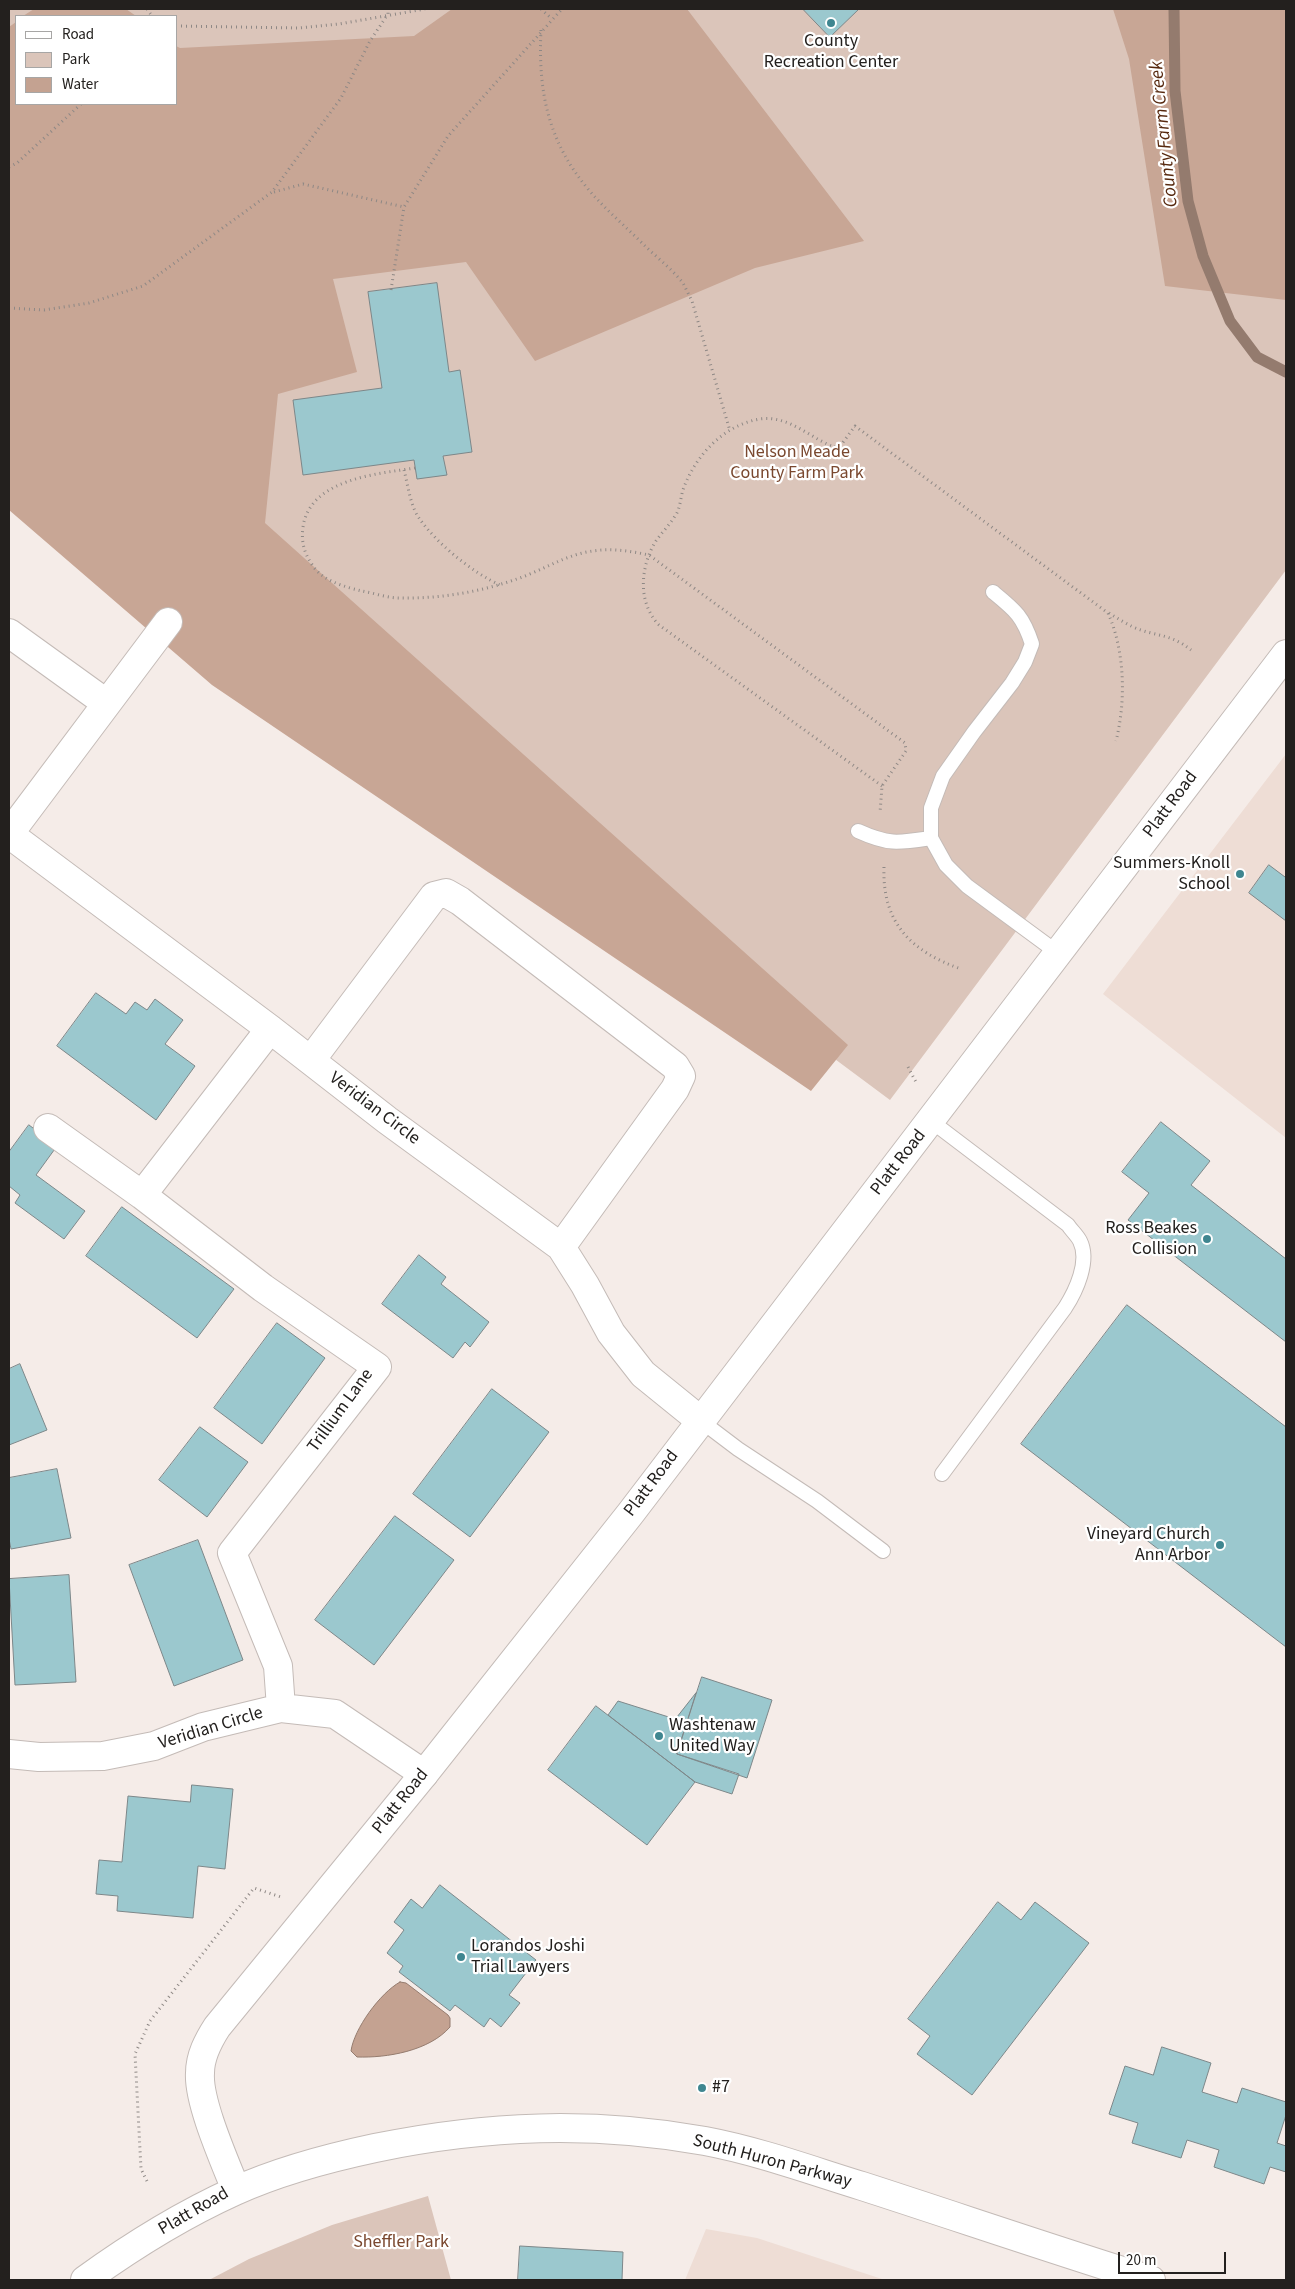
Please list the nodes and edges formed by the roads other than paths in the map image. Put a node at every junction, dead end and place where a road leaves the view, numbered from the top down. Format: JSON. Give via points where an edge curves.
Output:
{"nodes":[{"id":1,"x":993,"y":592,"type":"dead end"},
{"id":2,"x":168,"y":622,"type":"dead end"},
{"id":3,"x":9,"y":633,"type":"edge"},
{"id":4,"x":1286,"y":654,"type":"edge"},
{"id":5,"x":106,"y":703,"type":"junction"},
{"id":6,"x":858,"y":831,"type":"dead end"},
{"id":7,"x":9,"y":834,"type":"edge"},
{"id":8,"x":931,"y":838,"type":"junction"},
{"id":9,"x":1058,"y":953,"type":"junction"},
{"id":10,"x":270,"y":1029,"type":"junction"},
{"id":11,"x":311,"y":1060,"type":"junction"},
{"id":12,"x":931,"y":1121,"type":"junction"},
{"id":13,"x":48,"y":1128,"type":"dead end"},
{"id":14,"x":142,"y":1196,"type":"junction"},
{"id":15,"x":561,"y":1247,"type":"junction"},
{"id":16,"x":701,"y":1421,"type":"junction"},
{"id":17,"x":942,"y":1474,"type":"dead end"},
{"id":18,"x":883,"y":1551,"type":"dead end"},
{"id":19,"x":281,"y":1708,"type":"junction"},
{"id":20,"x":9,"y":1754,"type":"edge"},
{"id":21,"x":424,"y":1774,"type":"junction"},
{"id":22,"x":236,"y":2190,"type":"junction"},
{"id":23,"x":85,"y":2280,"type":"edge"},
{"id":24,"x":1151,"y":2280,"type":"edge"}],
"edges":[{"from":1,"to":8,"type":"lane","via":[[1014,608],[1026,624],[1032,644],[1012,683],[943,776],[931,808]]},
{"from":2,"to":5,"type":"street"},
{"from":3,"to":5,"type":"street"},
{"from":4,"to":9,"type":"street","name":"Platt Road"},
{"from":5,"to":7,"type":"street"},
{"from":6,"to":8,"type":"lane","via":[[882,842]]},
{"from":7,"to":10,"type":"street","name":"Veridian Circle"},
{"from":8,"to":9,"type":"lane","via":[[946,865],[968,886]]},
{"from":9,"to":12,"type":"street","name":"Platt Road"},
{"from":10,"to":11,"type":"street","name":"Veridian Circle"},
{"from":10,"to":14,"type":"street"},
{"from":11,"to":15,"type":"street","name":"Veridian Circle","via":[[387,1120]]},
{"from":11,"to":15,"type":"street","via":[[434,896],[446,893],[460,901],[675,1066],[680,1076],[675,1089]]},
{"from":12,"to":16,"type":"street","name":"Platt Road"},
{"from":12,"to":17,"type":"lane","via":[[1068,1225],[1080,1242],[1083,1264],[1076,1290],[1065,1308]]},
{"from":13,"to":14,"type":"street","name":"Trillium Lane"},
{"from":14,"to":19,"type":"street","name":"Trillium Lane","via":[[263,1288],[377,1368],[232,1554],[278,1666]]},
{"from":15,"to":16,"type":"street","name":"Veridian Circle","via":[[612,1333],[643,1374]]},
{"from":16,"to":18,"type":"lane"},
{"from":16,"to":21,"type":"street","name":"Platt Road"},
{"from":19,"to":20,"type":"street","name":"Veridian Circle","via":[[202,1727],[154,1746],[103,1756]]},
{"from":19,"to":21,"type":"street","name":"Veridian Circle","via":[[335,1714]]},
{"from":21,"to":22,"type":"street","name":"Platt Road","via":[[227,2013],[204,2050],[199,2074],[201,2088]]},
{"from":22,"to":23,"type":"street","name":"Platt Road","via":[[171,2224]]},
{"from":22,"to":24,"type":"street","name":"South Huron Parkway","via":[[347,2154],[426,2138],[502,2129],[609,2129],[706,2142],[776,2160]]}]}
